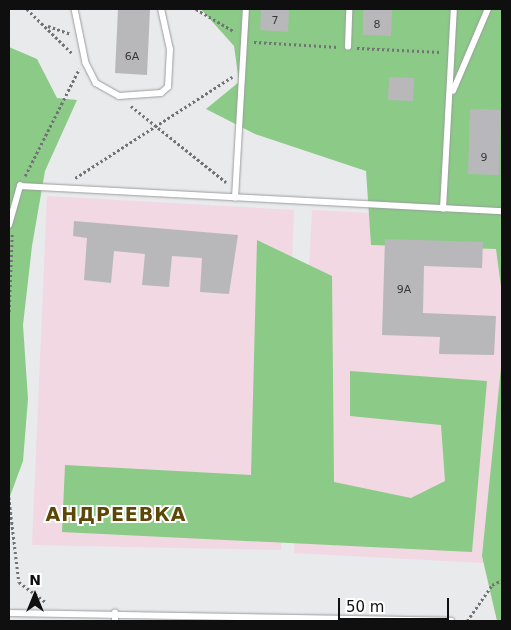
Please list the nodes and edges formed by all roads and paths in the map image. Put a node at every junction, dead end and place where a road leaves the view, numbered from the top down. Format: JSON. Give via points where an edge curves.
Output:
{"nodes":[{"id":1,"x":27,"y":9,"type":"edge"},
{"id":2,"x":75,"y":9,"type":"edge"},
{"id":3,"x":161,"y":9,"type":"edge"},
{"id":4,"x":196,"y":9,"type":"edge"},
{"id":5,"x":246,"y":9,"type":"edge"},
{"id":6,"x":349,"y":9,"type":"edge"},
{"id":7,"x":454,"y":9,"type":"edge"},
{"id":8,"x":488,"y":9,"type":"edge"},
{"id":9,"x":47,"y":26,"type":"junction"},
{"id":10,"x":80,"y":35,"type":"junction"},
{"id":11,"x":244,"y":42,"type":"junction"},
{"id":12,"x":348,"y":47,"type":"junction"},
{"id":13,"x":453,"y":53,"type":"junction"},
{"id":14,"x":84,"y":63,"type":"junction"},
{"id":15,"x":243,"y":70,"type":"junction"},
{"id":16,"x":119,"y":96,"type":"junction"},
{"id":17,"x":450,"y":97,"type":"junction"},
{"id":18,"x":156,"y":126,"type":"junction"},
{"id":19,"x":20,"y":186,"type":"junction"},
{"id":20,"x":61,"y":187,"type":"junction"},
{"id":21,"x":235,"y":190,"type":"junction"},
{"id":22,"x":235,"y":198,"type":"junction"},
{"id":23,"x":443,"y":209,"type":"junction"},
{"id":24,"x":502,"y":211,"type":"edge"},
{"id":25,"x":10,"y":225,"type":"edge"},
{"id":26,"x":9,"y":312,"type":"edge"},
{"id":27,"x":9,"y":497,"type":"edge"},
{"id":28,"x":502,"y":580,"type":"edge"},
{"id":29,"x":9,"y":613,"type":"edge"},
{"id":30,"x":61,"y":613,"type":"junction"},
{"id":31,"x":115,"y":613,"type":"junction"},
{"id":32,"x":115,"y":621,"type":"edge"},
{"id":33,"x":451,"y":621,"type":"edge"},
{"id":34,"x":467,"y":621,"type":"edge"}],
"edges":[{"from":1,"to":9,"type":"path"},
{"from":2,"to":10,"type":"lane"},
{"from":3,"to":16,"type":"lane","via":[[170,50],[168,87],[161,93]]},
{"from":4,"to":11,"type":"path"},
{"from":5,"to":11,"type":"lane"},
{"from":6,"to":12,"type":"lane"},
{"from":7,"to":13,"type":"lane"},
{"from":8,"to":17,"type":"lane"},
{"from":9,"to":10,"type":"path"},
{"from":9,"to":14,"type":"path"},
{"from":10,"to":14,"type":"lane"},
{"from":11,"to":12,"type":"path"},
{"from":11,"to":15,"type":"lane"},
{"from":12,"to":13,"type":"path"},
{"from":13,"to":17,"type":"lane"},
{"from":14,"to":16,"type":"lane","via":[[96,83]]},
{"from":14,"to":19,"type":"path"},
{"from":15,"to":18,"type":"path"},
{"from":15,"to":21,"type":"lane"},
{"from":16,"to":18,"type":"path"},
{"from":17,"to":23,"type":"lane"},
{"from":18,"to":20,"type":"path"},
{"from":18,"to":21,"type":"path"},
{"from":19,"to":20,"type":"lane"},
{"from":19,"to":25,"type":"lane"},
{"from":20,"to":22,"type":"lane"},
{"from":21,"to":22,"type":"lane"},
{"from":22,"to":23,"type":"lane"},
{"from":23,"to":24,"type":"lane"},
{"from":25,"to":26,"type":"path"},
{"from":27,"to":30,"type":"path","via":[[19,582]]},
{"from":28,"to":34,"type":"path","via":[[492,585]]},
{"from":29,"to":30,"type":"lane"},
{"from":30,"to":31,"type":"lane"},
{"from":31,"to":32,"type":"lane"},
{"from":31,"to":33,"type":"lane"}]}
